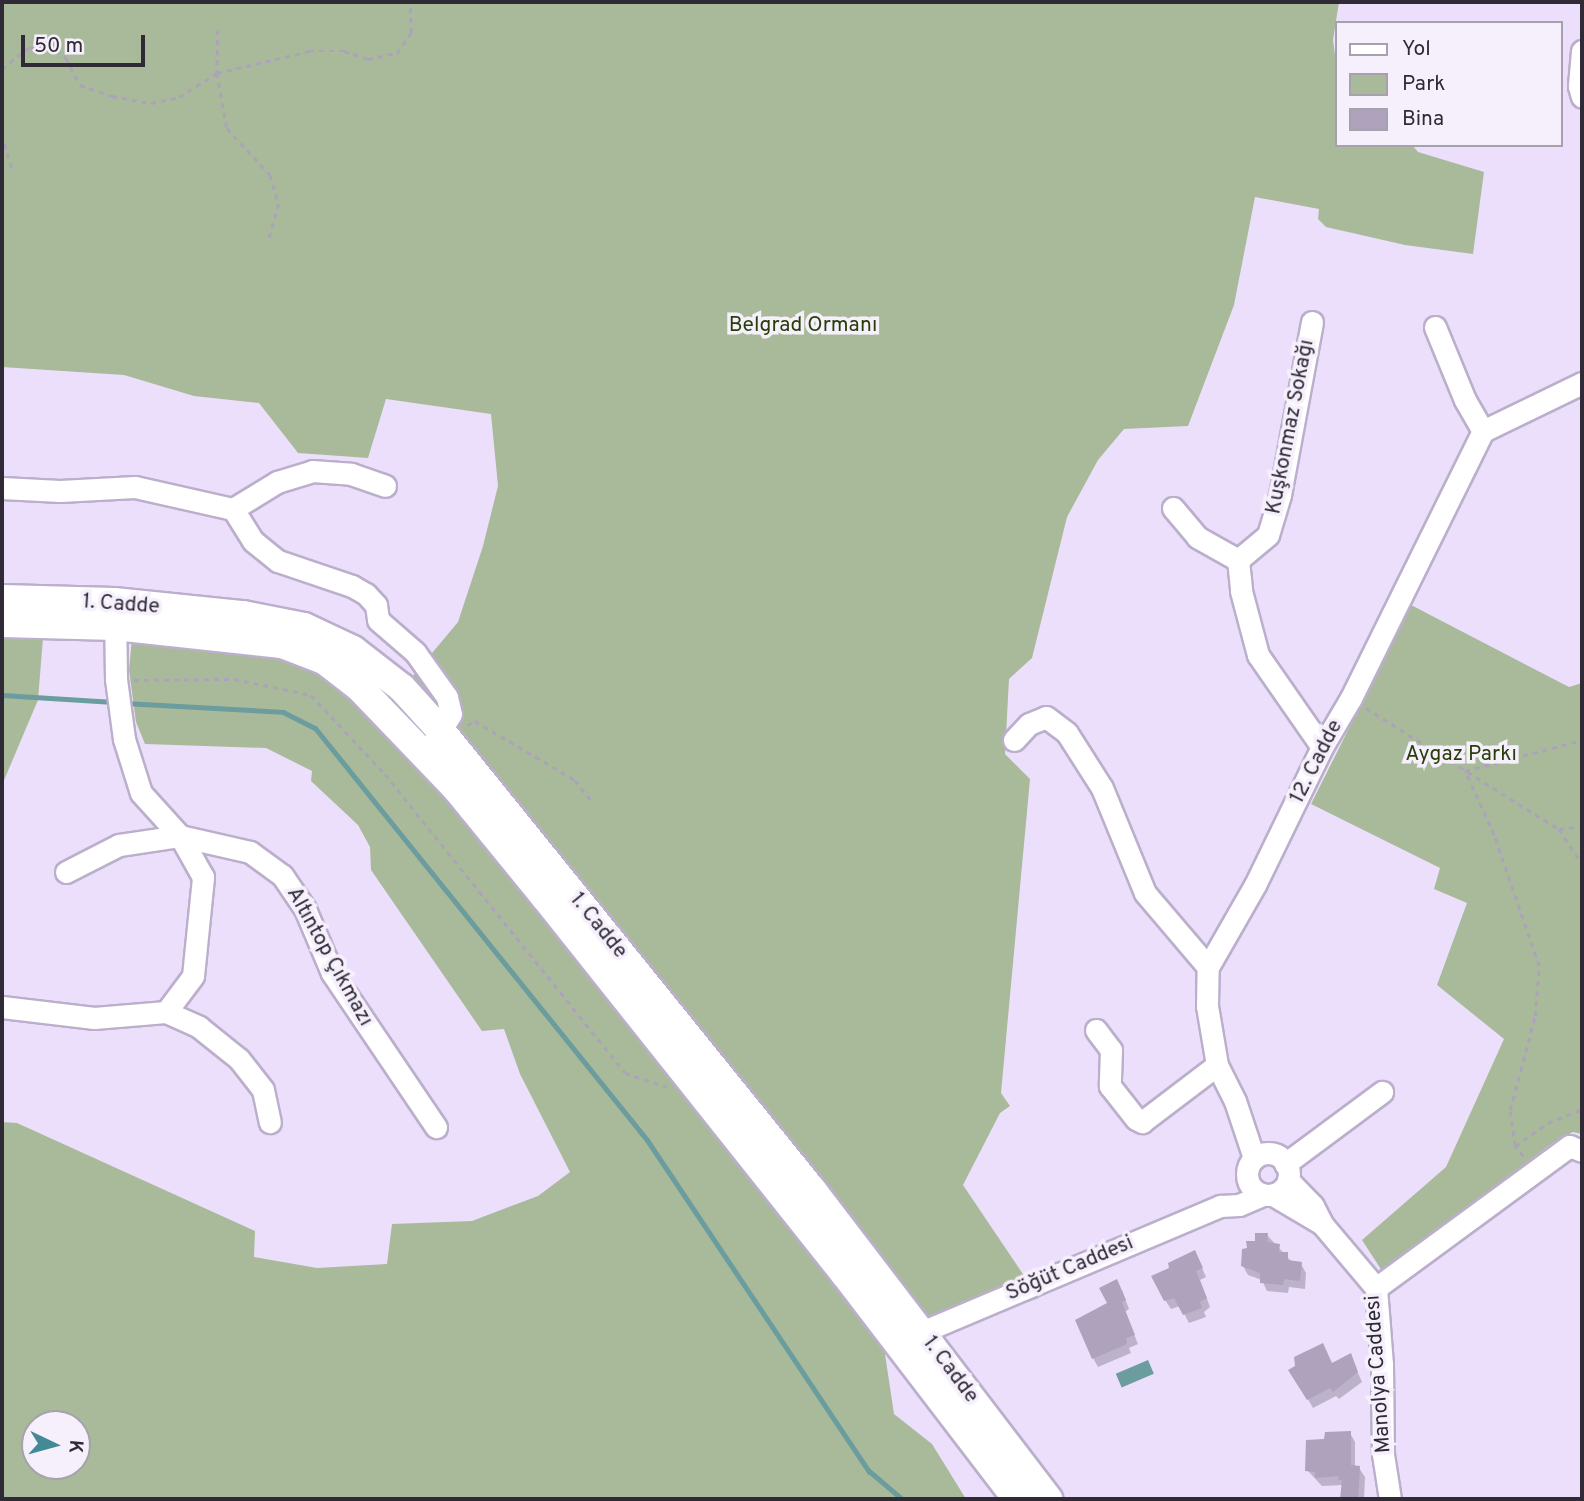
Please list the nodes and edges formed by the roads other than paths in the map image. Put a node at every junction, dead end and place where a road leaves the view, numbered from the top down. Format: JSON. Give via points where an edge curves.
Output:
{"nodes":[{"id":1,"x":1582,"y":51,"type":"edge"},
{"id":2,"x":1574,"y":88,"type":"edge"},
{"id":3,"x":1312,"y":322,"type":"dead end"},
{"id":4,"x":1435,"y":327,"type":"dead end"},
{"id":5,"x":1582,"y":383,"type":"edge"},
{"id":6,"x":1483,"y":431,"type":"junction"},
{"id":7,"x":385,"y":486,"type":"dead end"},
{"id":8,"x":2,"y":488,"type":"edge"},
{"id":9,"x":233,"y":509,"type":"junction"},
{"id":10,"x":1173,"y":509,"type":"dead end"},
{"id":11,"x":1238,"y":560,"type":"junction"},
{"id":12,"x":2,"y":599,"type":"edge"},
{"id":13,"x":115,"y":614,"type":"junction"},
{"id":14,"x":2,"y":623,"type":"edge"},
{"id":15,"x":439,"y":733,"type":"junction"},
{"id":16,"x":1014,"y":740,"type":"dead end"},
{"id":17,"x":1322,"y":747,"type":"junction"},
{"id":18,"x":180,"y":836,"type":"junction"},
{"id":19,"x":66,"y":872,"type":"dead end"},
{"id":20,"x":1208,"y":967,"type":"junction"},
{"id":21,"x":2,"y":1006,"type":"edge"},
{"id":22,"x":166,"y":1012,"type":"junction"},
{"id":23,"x":1096,"y":1030,"type":"dead end"},
{"id":24,"x":1216,"y":1065,"type":"junction"},
{"id":25,"x":1382,"y":1092,"type":"dead end"},
{"id":26,"x":270,"y":1122,"type":"dead end"},
{"id":27,"x":436,"y":1127,"type":"dead end"},
{"id":28,"x":1582,"y":1151,"type":"edge"},
{"id":29,"x":1269,"y":1174,"type":"junction"},
{"id":30,"x":1376,"y":1288,"type":"junction"},
{"id":31,"x":910,"y":1337,"type":"junction"},
{"id":32,"x":1017,"y":1499,"type":"edge"},
{"id":33,"x":1048,"y":1499,"type":"edge"},
{"id":34,"x":1390,"y":1499,"type":"edge"}],
"edges":[{"from":1,"to":2,"type":"street"},
{"from":3,"to":11,"type":"street","name":"Kuşkonmaz Sokağı","via":[[1280,495],[1268,535]]},
{"from":4,"to":6,"type":"street"},
{"from":5,"to":6,"type":"street"},
{"from":6,"to":17,"type":"street","name":"12. Cadde"},
{"from":7,"to":9,"type":"street","via":[[351,474],[312,471],[277,482]]},
{"from":8,"to":9,"type":"street","via":[[135,487]]},
{"from":9,"to":15,"type":"street","via":[[253,541],[278,561],[366,594],[376,605],[378,621],[415,652],[447,697]]},
{"from":10,"to":11,"type":"street","via":[[1197,537]]},
{"from":11,"to":17,"type":"street","via":[[1241,591],[1258,654]]},
{"from":12,"to":13,"type":"main road","name":"1. Cadde"},
{"from":13,"to":14,"type":"main road","name":"1. Cadde"},
{"from":13,"to":15,"type":"main road","name":"1. Cadde","via":[[282,644],[324,660],[359,687]]},
{"from":13,"to":18,"type":"street","via":[[124,739],[141,793]]},
{"from":15,"to":31,"type":"main road","name":"1. Cadde","via":[[545,897]]},
{"from":16,"to":20,"type":"street","via":[[1029,724],[1046,717],[1067,733],[1102,788],[1145,893]]},
{"from":17,"to":20,"type":"street","name":"12. Cadde","via":[[1255,885]]},
{"from":18,"to":19,"type":"street","name":"Altıntop Çıkmazı","via":[[119,845]]},
{"from":18,"to":22,"type":"street","via":[[203,877],[192,976]]},
{"from":18,"to":27,"type":"street","name":"Altıntop Çıkmazı","via":[[250,852],[282,875],[305,909],[332,972]]},
{"from":20,"to":24,"type":"street","name":"12. Cadde","via":[[1207,1006]]},
{"from":21,"to":22,"type":"street","via":[[94,1018]]},
{"from":22,"to":26,"type":"street","via":[[199,1027],[239,1059],[263,1090]]},
{"from":23,"to":24,"type":"street","via":[[1111,1050],[1110,1086],[1142,1122]]},
{"from":24,"to":29,"type":"street","name":"12. Cadde","via":[[1235,1101],[1256,1124]]},
{"from":25,"to":29,"type":"street","name":"Söğüt Caddesi"},
{"from":28,"to":30,"type":"street","via":[[1569,1146]]},
{"from":29,"to":30,"type":"street","name":"Manolya Caddesi","via":[[1322,1224]]},
{"from":29,"to":31,"type":"street","name":"Söğüt Caddesi","via":[[1239,1205],[1220,1206]]},
{"from":30,"to":34,"type":"street","name":"Manolya Caddesi","via":[[1383,1454]]},
{"from":31,"to":32,"type":"main road","name":"1. Cadde"},
{"from":31,"to":33,"type":"main road","name":"1. Cadde"}]}
